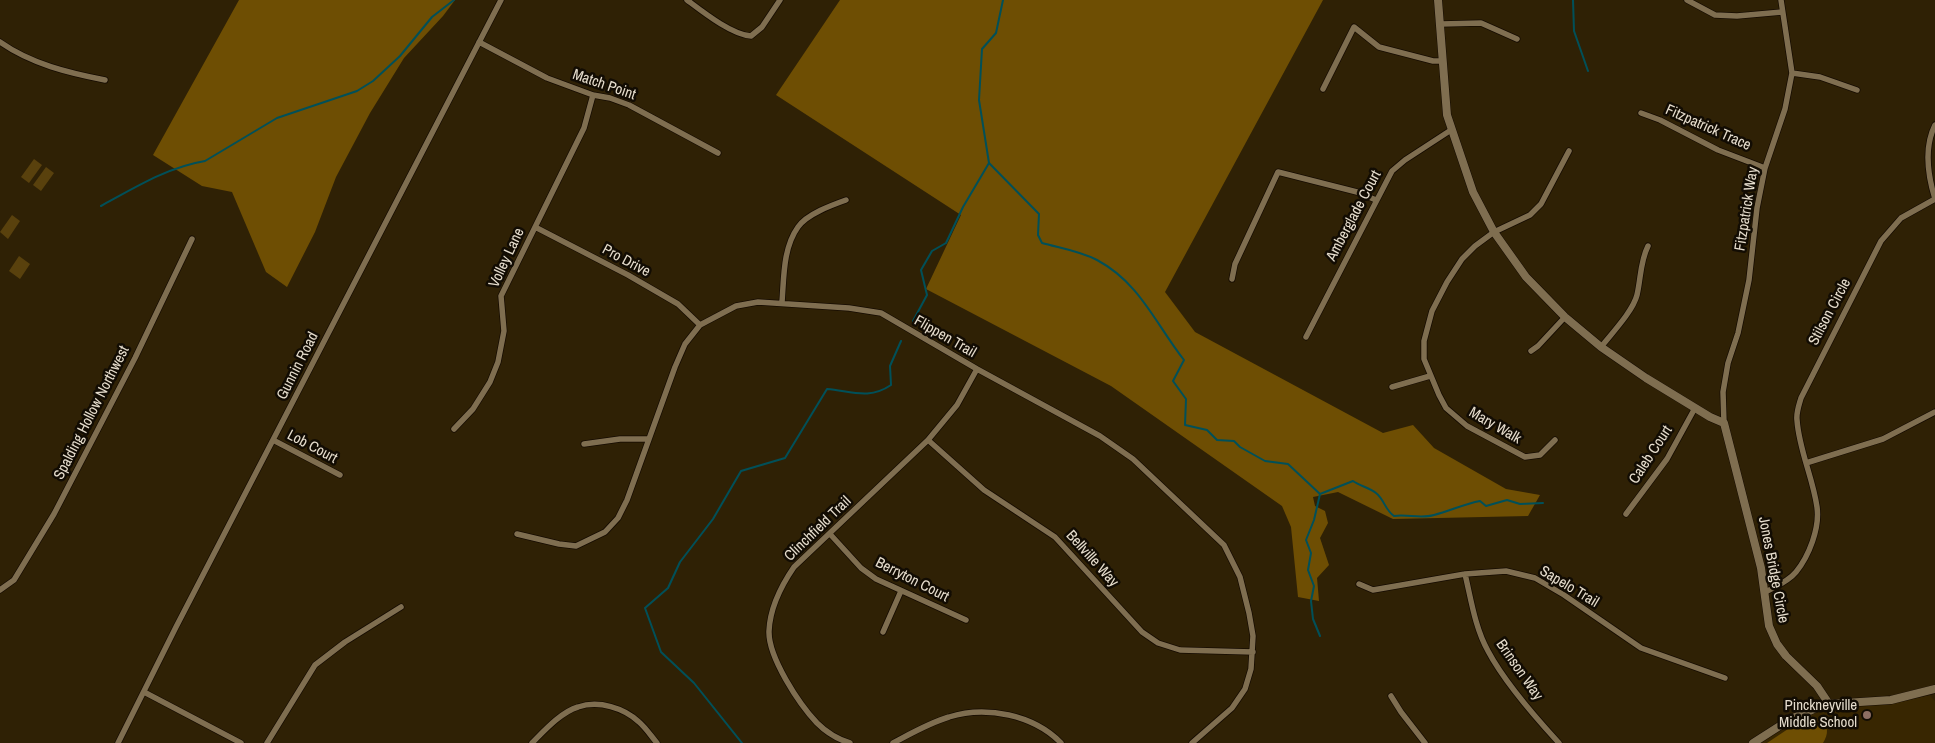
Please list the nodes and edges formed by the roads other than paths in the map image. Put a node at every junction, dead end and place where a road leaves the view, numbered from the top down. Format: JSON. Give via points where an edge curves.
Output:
{"nodes":[{"id":1,"x":501,"y":0,"type":"edge"},
{"id":2,"x":687,"y":0,"type":"edge"},
{"id":3,"x":780,"y":0,"type":"edge"},
{"id":4,"x":1438,"y":0,"type":"edge"},
{"id":5,"x":1687,"y":0,"type":"edge"},
{"id":6,"x":1781,"y":0,"type":"edge"},
{"id":7,"x":1782,"y":12,"type":"junction"},
{"id":8,"x":1441,"y":24,"type":"junction"},
{"id":9,"x":1517,"y":39,"type":"dead end"},
{"id":10,"x":0,"y":42,"type":"edge"},
{"id":11,"x":479,"y":42,"type":"junction"},
{"id":12,"x":1443,"y":61,"type":"junction"},
{"id":13,"x":1792,"y":72,"type":"junction"},
{"id":14,"x":105,"y":80,"type":"dead end"},
{"id":15,"x":1323,"y":89,"type":"dead end"},
{"id":16,"x":1857,"y":90,"type":"dead end"},
{"id":17,"x":593,"y":95,"type":"junction"},
{"id":18,"x":1641,"y":113,"type":"dead end"},
{"id":19,"x":1935,"y":125,"type":"edge"},
{"id":20,"x":1451,"y":130,"type":"junction"},
{"id":21,"x":1569,"y":151,"type":"dead end"},
{"id":22,"x":718,"y":153,"type":"dead end"},
{"id":23,"x":1765,"y":168,"type":"junction"},
{"id":24,"x":1935,"y":199,"type":"edge"},
{"id":25,"x":846,"y":200,"type":"dead end"},
{"id":26,"x":1376,"y":200,"type":"junction"},
{"id":27,"x":535,"y":227,"type":"junction"},
{"id":28,"x":1494,"y":232,"type":"junction"},
{"id":29,"x":192,"y":239,"type":"dead end"},
{"id":30,"x":1648,"y":246,"type":"dead end"},
{"id":31,"x":1232,"y":279,"type":"dead end"},
{"id":32,"x":782,"y":302,"type":"junction"},
{"id":33,"x":1566,"y":317,"type":"junction"},
{"id":34,"x":700,"y":325,"type":"junction"},
{"id":35,"x":1306,"y":337,"type":"dead end"},
{"id":36,"x":1601,"y":346,"type":"junction"},
{"id":37,"x":1531,"y":351,"type":"dead end"},
{"id":38,"x":977,"y":369,"type":"junction"},
{"id":39,"x":1430,"y":376,"type":"junction"},
{"id":40,"x":1392,"y":388,"type":"dead end"},
{"id":41,"x":1695,"y":408,"type":"junction"},
{"id":42,"x":1935,"y":412,"type":"edge"},
{"id":43,"x":1724,"y":423,"type":"junction"},
{"id":44,"x":454,"y":429,"type":"dead end"},
{"id":45,"x":649,"y":439,"type":"junction"},
{"id":46,"x":273,"y":440,"type":"junction"},
{"id":47,"x":928,"y":440,"type":"junction"},
{"id":48,"x":1554,"y":440,"type":"dead end"},
{"id":49,"x":584,"y":444,"type":"dead end"},
{"id":50,"x":1806,"y":463,"type":"junction"},
{"id":51,"x":340,"y":475,"type":"dead end"},
{"id":52,"x":1626,"y":514,"type":"dead end"},
{"id":53,"x":517,"y":534,"type":"dead end"},
{"id":54,"x":830,"y":534,"type":"junction"},
{"id":55,"x":1465,"y":574,"type":"junction"},
{"id":56,"x":1359,"y":584,"type":"dead end"},
{"id":57,"x":0,"y":590,"type":"edge"},
{"id":58,"x":901,"y":591,"type":"junction"},
{"id":59,"x":1764,"y":593,"type":"junction"},
{"id":60,"x":401,"y":607,"type":"dead end"},
{"id":61,"x":966,"y":620,"type":"dead end"},
{"id":62,"x":883,"y":632,"type":"dead end"},
{"id":63,"x":1253,"y":652,"type":"junction"},
{"id":64,"x":1725,"y":678,"type":"dead end"},
{"id":65,"x":1935,"y":689,"type":"edge"},
{"id":66,"x":144,"y":692,"type":"junction"},
{"id":67,"x":1391,"y":696,"type":"dead end"},
{"id":68,"x":1829,"y":704,"type":"junction"},
{"id":69,"x":1195,"y":742,"type":"edge"},
{"id":70,"x":118,"y":743,"type":"edge"},
{"id":71,"x":240,"y":743,"type":"edge"},
{"id":72,"x":267,"y":743,"type":"edge"},
{"id":73,"x":532,"y":743,"type":"edge"},
{"id":74,"x":657,"y":743,"type":"edge"},
{"id":75,"x":850,"y":743,"type":"edge"},
{"id":76,"x":893,"y":743,"type":"edge"},
{"id":77,"x":1061,"y":743,"type":"edge"},
{"id":78,"x":1425,"y":743,"type":"edge"},
{"id":79,"x":1559,"y":743,"type":"edge"},
{"id":80,"x":1753,"y":743,"type":"edge"}],
"edges":[{"from":1,"to":11,"type":"street","name":"Gunnin Road"},
{"from":2,"to":3,"type":"street","via":[[744,36],[752,36],[762,27]]},
{"from":4,"to":8,"type":"street"},
{"from":5,"to":7,"type":"street","via":[[1715,15]]},
{"from":6,"to":7,"type":"street","name":"Fitzpatrick Way"},
{"from":7,"to":13,"type":"street","name":"Fitzpatrick Way"},
{"from":8,"to":9,"type":"street","via":[[1481,22]]},
{"from":8,"to":12,"type":"street"},
{"from":10,"to":14,"type":"street","via":[[13,52],[45,65]]},
{"from":11,"to":17,"type":"street","name":"Match Point","via":[[547,78]]},
{"from":11,"to":46,"type":"street","name":"Gunnin Road"},
{"from":12,"to":15,"type":"street","via":[[1379,47],[1354,27]]},
{"from":12,"to":20,"type":"street"},
{"from":13,"to":16,"type":"street","via":[[1820,77]]},
{"from":13,"to":23,"type":"street","name":"Fitzpatrick Way","via":[[1785,109]]},
{"from":17,"to":22,"type":"street","name":"Match Point","via":[[629,105]]},
{"from":17,"to":27,"type":"street","name":"Volley Lane","via":[[584,128]]},
{"from":18,"to":23,"type":"street","name":"Fitzpatrick Trace","via":[[1718,150]]},
{"from":19,"to":24,"type":"street","via":[[1928,148]]},
{"from":20,"to":26,"type":"street","name":"Amberglade Court","via":[[1392,171]]},
{"from":20,"to":28,"type":"street","via":[[1473,192]]},
{"from":21,"to":28,"type":"street","name":"Mary Walk","via":[[1541,204],[1530,215]]},
{"from":23,"to":43,"type":"street","name":"Fitzpatrick Way","via":[[1749,280],[1723,392]]},
{"from":24,"to":50,"type":"street","name":"Stilson Circle","via":[[1900,218],[1881,241],[1808,380],[1796,418]]},
{"from":25,"to":32,"type":"street","via":[[818,212],[799,225],[787,249]]},
{"from":26,"to":31,"type":"street","via":[[1278,172],[1235,264]]},
{"from":26,"to":35,"type":"street","name":"Amberglade Court"},
{"from":27,"to":34,"type":"street","name":"Pro Drive","via":[[678,304]]},
{"from":27,"to":44,"type":"street","name":"Volley Lane","via":[[501,296],[504,331],[490,382],[473,409]]},
{"from":28,"to":33,"type":"street","via":[[1526,277]]},
{"from":28,"to":39,"type":"street","name":"Mary Walk","via":[[1462,259],[1432,311],[1424,341],[1424,359]]},
{"from":29,"to":57,"type":"street","name":"Spalding Hollow Northwest","via":[[54,514],[14,580]]},
{"from":30,"to":36,"type":"street","via":[[1642,259],[1636,297]]},
{"from":32,"to":34,"type":"street","name":"Flippen Trail","via":[[736,306]]},
{"from":32,"to":38,"type":"street","name":"Flippen Trail","via":[[881,314]]},
{"from":33,"to":36,"type":"street"},
{"from":33,"to":37,"type":"street"},
{"from":34,"to":45,"type":"street","name":"Flippen Trail","via":[[685,344],[674,367]]},
{"from":36,"to":41,"type":"street"},
{"from":38,"to":47,"type":"street","name":"Clinchfield Trail","via":[[957,405]]},
{"from":38,"to":63,"type":"street","name":"Flippen Trail","via":[[1100,436],[1134,459],[1224,545],[1240,577],[1253,636]]},
{"from":39,"to":40,"type":"street"},
{"from":39,"to":48,"type":"street","name":"Mary Walk","via":[[1446,408],[1458,419],[1525,457],[1540,455]]},
{"from":41,"to":43,"type":"street"},
{"from":41,"to":52,"type":"street","name":"Caleb Court","via":[[1667,459]]},
{"from":42,"to":50,"type":"street","via":[[1883,439]]},
{"from":43,"to":59,"type":"street","name":"Jones Bridge Circle","via":[[1751,522]]},
{"from":45,"to":49,"type":"street"},
{"from":45,"to":53,"type":"street","name":"Flippen Trail","via":[[618,518],[605,532],[576,546]]},
{"from":46,"to":51,"type":"street","name":"Lob Court"},
{"from":46,"to":66,"type":"street","name":"Gunnin Road"},
{"from":47,"to":54,"type":"street","name":"Clinchfield Trail"},
{"from":47,"to":63,"type":"street","name":"Bellville Way","via":[[984,490],[1055,537],[1142,632],[1158,643],[1180,650]]},
{"from":50,"to":59,"type":"street","name":"Stilson Circle","via":[[1818,508],[1810,549],[1796,572]]},
{"from":54,"to":58,"type":"street","name":"Berryton Court","via":[[861,568]]},
{"from":54,"to":75,"type":"street","name":"Clinchfield Trail","via":[[794,567],[780,588],[769,632],[782,674],[799,699],[816,722],[832,735]]},
{"from":55,"to":56,"type":"street","name":"Sapelo Trail","via":[[1373,590]]},
{"from":55,"to":64,"type":"street","name":"Sapelo Trail","via":[[1506,571],[1535,578],[1641,648]]},
{"from":55,"to":79,"type":"street","name":"Brinson Way","via":[[1488,651],[1511,686]]},
{"from":58,"to":61,"type":"street","name":"Berryton Court"},
{"from":58,"to":62,"type":"street"},
{"from":59,"to":68,"type":"street","name":"Jones Bridge Circle","via":[[1769,626],[1777,644],[1817,686]]},
{"from":60,"to":72,"type":"street","via":[[315,665]]},
{"from":63,"to":69,"type":"street","name":"Flippen Trail","via":[[1246,689],[1232,708]]},
{"from":65,"to":68,"type":"street","via":[[1891,700]]},
{"from":66,"to":70,"type":"street","name":"Gunnin Road"},
{"from":66,"to":71,"type":"street"},
{"from":67,"to":78,"type":"street"},
{"from":68,"to":80,"type":"street","via":[[1789,720]]},
{"from":73,"to":74,"type":"street","via":[[578,707],[603,704],[631,716]]},
{"from":76,"to":77,"type":"street","via":[[927,725],[974,712],[1028,720]]}]}
